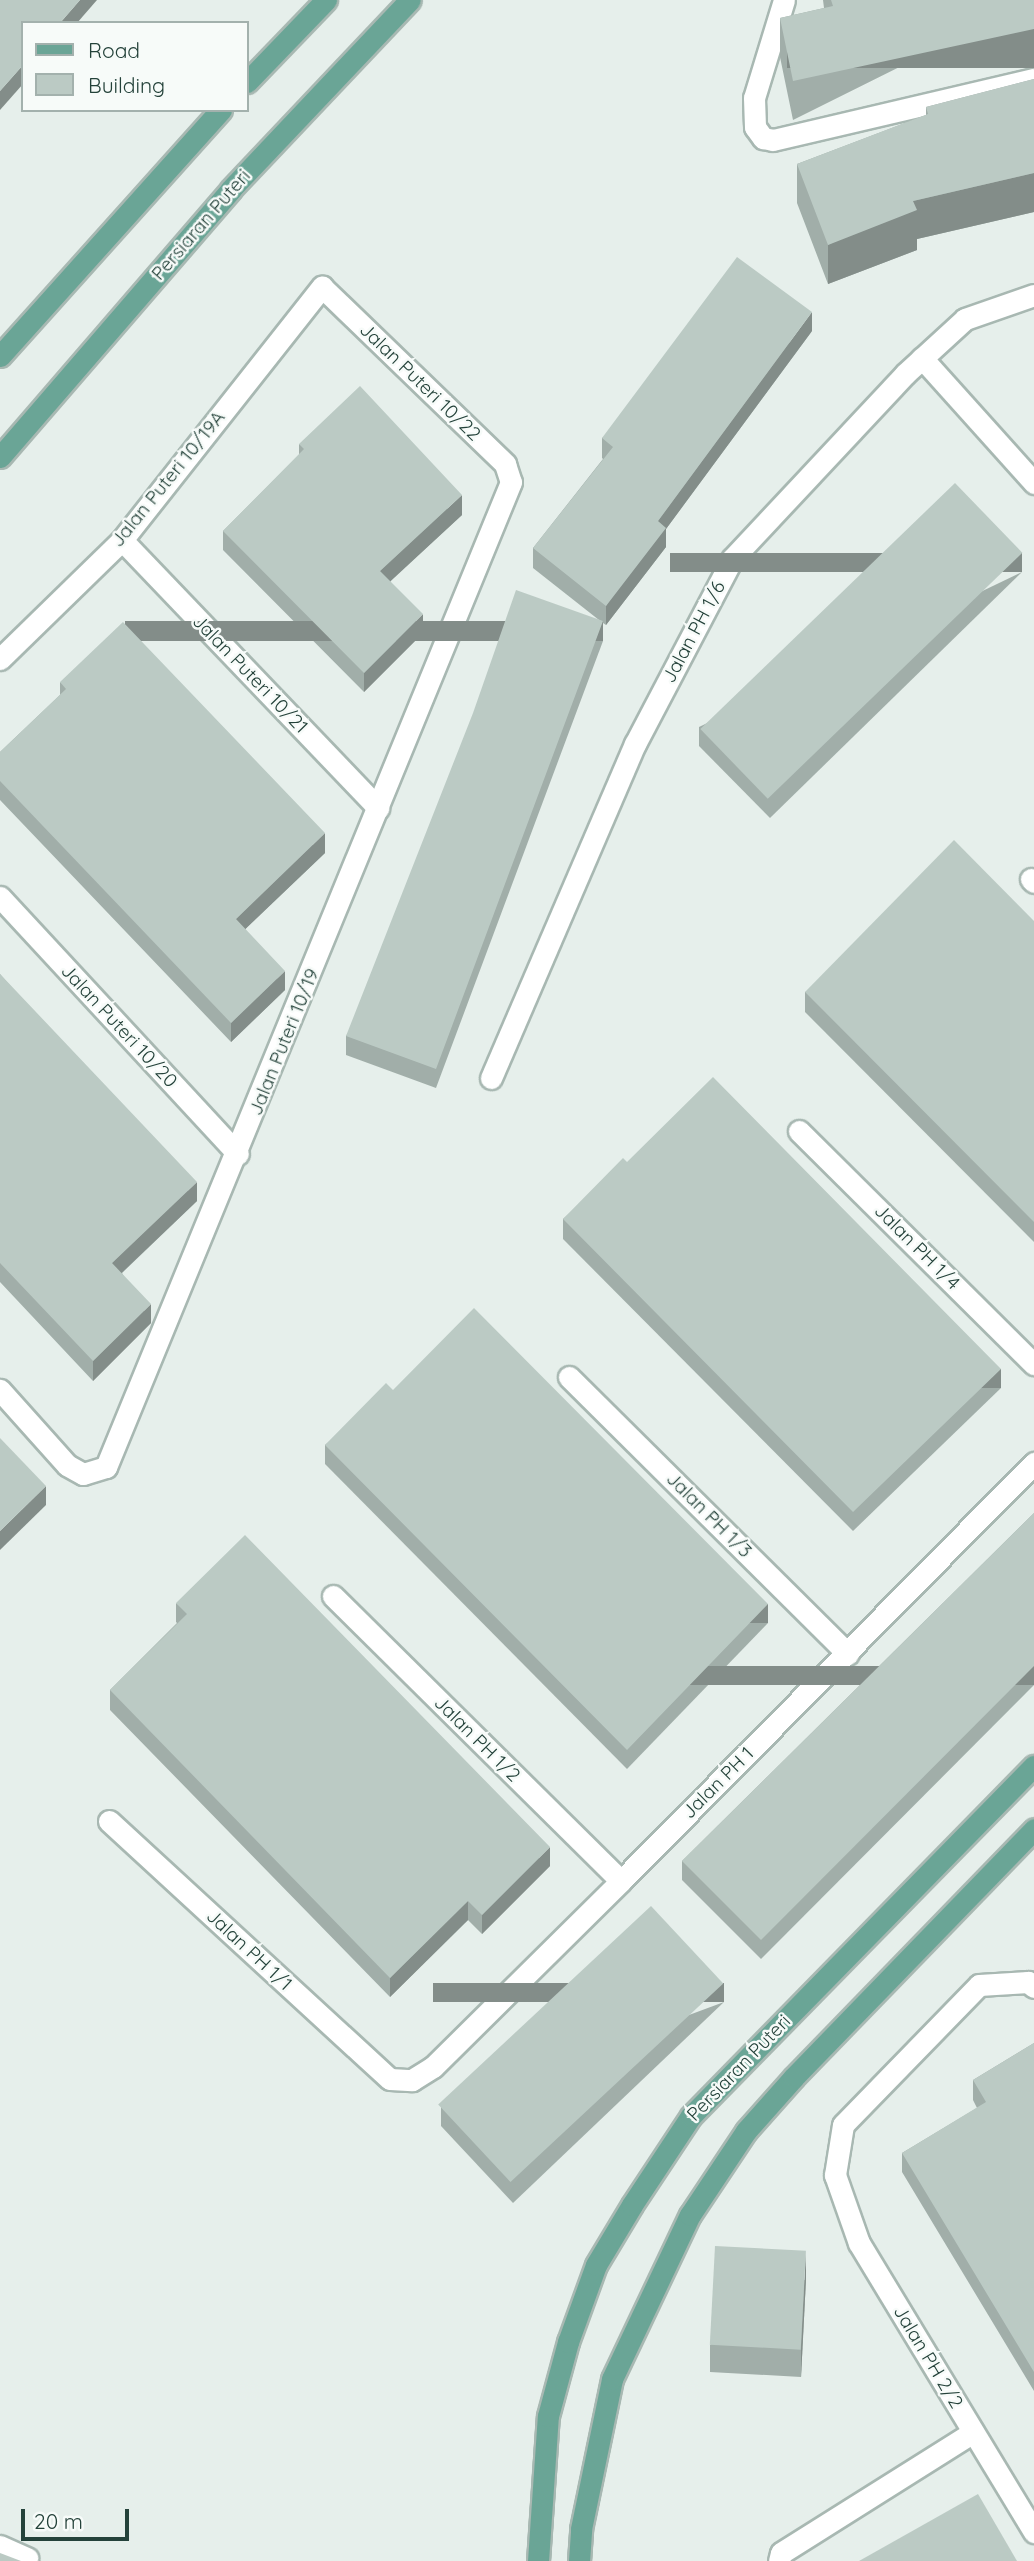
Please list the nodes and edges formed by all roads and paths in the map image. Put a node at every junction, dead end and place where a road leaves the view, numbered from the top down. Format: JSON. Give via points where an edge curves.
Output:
{"nodes":[{"id":1,"x":326,"y":0,"type":"edge"},
{"id":2,"x":410,"y":0,"type":"edge"},
{"id":3,"x":784,"y":0,"type":"edge"},
{"id":4,"x":1034,"y":79,"type":"edge"},
{"id":5,"x":248,"y":81,"type":"edge"},
{"id":6,"x":219,"y":112,"type":"edge"},
{"id":7,"x":322,"y":287,"type":"joint"},
{"id":8,"x":1034,"y":295,"type":"edge"},
{"id":9,"x":0,"y":356,"type":"edge"},
{"id":10,"x":922,"y":358,"type":"junction"},
{"id":11,"x":0,"y":457,"type":"edge"},
{"id":12,"x":511,"y":482,"type":"joint"},
{"id":13,"x":1034,"y":482,"type":"edge"},
{"id":14,"x":122,"y":540,"type":"junction"},
{"id":15,"x":0,"y":659,"type":"edge"},
{"id":16,"x":378,"y":808,"type":"junction"},
{"id":17,"x":0,"y":897,"type":"edge"},
{"id":18,"x":491,"y":1078,"type":"dead end"},
{"id":19,"x":799,"y":1131,"type":"dead end"},
{"id":20,"x":238,"y":1154,"type":"junction"},
{"id":21,"x":1034,"y":1364,"type":"edge"},
{"id":22,"x":569,"y":1377,"type":"dead end"},
{"id":23,"x":0,"y":1390,"type":"edge"},
{"id":24,"x":1034,"y":1463,"type":"edge"},
{"id":25,"x":333,"y":1596,"type":"dead end"},
{"id":26,"x":848,"y":1654,"type":"junction"},
{"id":27,"x":1034,"y":1766,"type":"edge"},
{"id":28,"x":109,"y":1821,"type":"dead end"},
{"id":29,"x":1034,"y":1829,"type":"edge"},
{"id":30,"x":621,"y":1881,"type":"junction"},
{"id":31,"x":1031,"y":1984,"type":"edge"},
{"id":32,"x":390,"y":2080,"type":"joint"},
{"id":33,"x":973,"y":2432,"type":"junction"},
{"id":34,"x":1034,"y":2532,"type":"edge"},
{"id":35,"x":0,"y":2546,"type":"edge"},
{"id":36,"x":27,"y":2558,"type":"dead end"},
{"id":37,"x":538,"y":2561,"type":"edge"},
{"id":38,"x":579,"y":2561,"type":"edge"},
{"id":39,"x":779,"y":2561,"type":"edge"}],
"edges":[{"from":1,"to":5,"type":"main road"},
{"from":2,"to":11,"type":"main road","name":"Persiaran Puteri","via":[[240,179]]},
{"from":3,"to":4,"type":"street","via":[[754,98],[755,127],[763,138],[773,140]]},
{"from":6,"to":9,"type":"main road"},
{"from":7,"to":12,"type":"street","name":"Jalan Puteri 10/22","via":[[505,464]]},
{"from":7,"to":14,"type":"street","name":"Jalan Puteri 10/19A"},
{"from":8,"to":10,"type":"street","name":"Jalan PH 1/6","via":[[965,319]]},
{"from":10,"to":13,"type":"street"},
{"from":10,"to":18,"type":"street","name":"Jalan PH 1/6","via":[[732,559],[635,744]]},
{"from":12,"to":16,"type":"street","name":"Jalan Puteri 10/19"},
{"from":14,"to":15,"type":"street","name":"Jalan Puteri 10/19A"},
{"from":14,"to":16,"type":"street","name":"Jalan Puteri 10/21"},
{"from":16,"to":20,"type":"street","name":"Jalan Puteri 10/19"},
{"from":17,"to":20,"type":"street","name":"Jalan Puteri 10/20"},
{"from":19,"to":21,"type":"street","name":"Jalan PH 1/4"},
{"from":20,"to":23,"type":"street","name":"Jalan Puteri 10/19","via":[[106,1467],[83,1474],[67,1465]]},
{"from":22,"to":26,"type":"street","name":"Jalan PH 1/3"},
{"from":24,"to":26,"type":"street","name":"Jalan PH 1"},
{"from":25,"to":30,"type":"street","name":"Jalan PH 1/2"},
{"from":26,"to":30,"type":"street","name":"Jalan PH 1"},
{"from":27,"to":37,"type":"main road","name":"Persiaran Puteri","via":[[691,2116],[632,2205],[597,2265],[561,2367],[548,2417]]},
{"from":28,"to":32,"type":"street","name":"Jalan PH 1/1"},
{"from":29,"to":38,"type":"main road","via":[[794,2077],[746,2132],[690,2215],[612,2379],[581,2529]]},
{"from":30,"to":32,"type":"street","name":"Jalan PH 1","via":[[433,2067],[412,2080]]},
{"from":31,"to":33,"type":"street","name":"Jalan PH 2/2","via":[[979,1985],[843,2125],[835,2175],[859,2243]]},
{"from":33,"to":34,"type":"street","name":"Jalan PH 2/2"},
{"from":33,"to":39,"type":"street","via":[[782,2553]]},
{"from":35,"to":36,"type":"street"}]}
